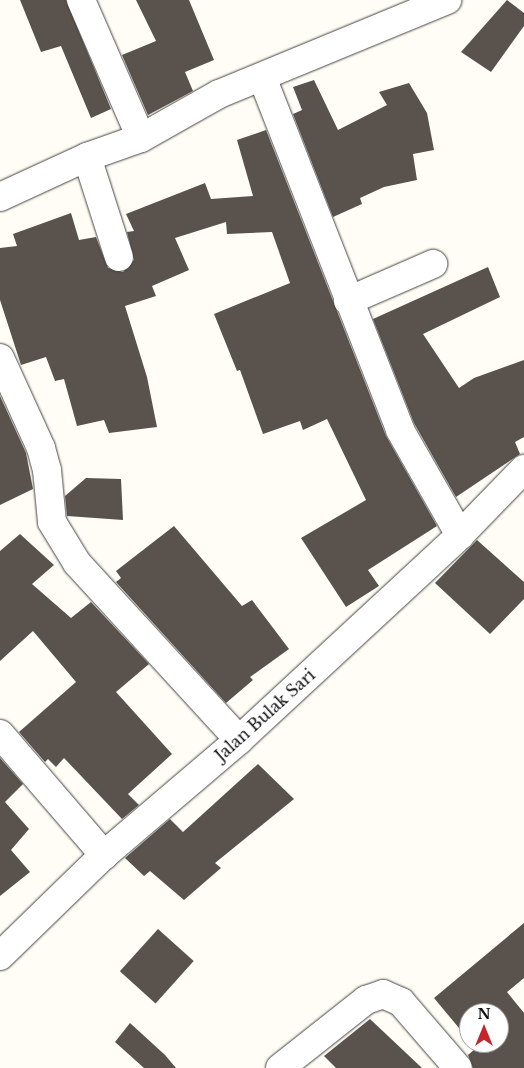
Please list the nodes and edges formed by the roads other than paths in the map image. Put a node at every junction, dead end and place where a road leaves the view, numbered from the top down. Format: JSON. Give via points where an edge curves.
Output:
{"nodes":[{"id":1,"x":81,"y":0,"type":"edge"},
{"id":2,"x":447,"y":0,"type":"edge"},
{"id":3,"x":262,"y":77,"type":"junction"},
{"id":4,"x":140,"y":138,"type":"junction"},
{"id":5,"x":87,"y":157,"type":"junction"},
{"id":6,"x":0,"y":197,"type":"edge"},
{"id":7,"x":119,"y":257,"type":"dead end"},
{"id":8,"x":433,"y":264,"type":"dead end"},
{"id":9,"x":348,"y":301,"type":"junction"},
{"id":10,"x":0,"y":358,"type":"edge"},
{"id":11,"x":521,"y":477,"type":"edge"},
{"id":12,"x":460,"y":535,"type":"junction"},
{"id":13,"x":0,"y":734,"type":"edge"},
{"id":14,"x":239,"y":740,"type":"junction"},
{"id":15,"x":104,"y":855,"type":"junction"},
{"id":16,"x":0,"y":956,"type":"edge"},
{"id":17,"x":280,"y":1068,"type":"edge"},
{"id":18,"x":458,"y":1068,"type":"edge"}],
"edges":[{"from":1,"to":4,"type":"street"},
{"from":2,"to":3,"type":"street"},
{"from":3,"to":4,"type":"street","via":[[219,94]]},
{"from":3,"to":9,"type":"street"},
{"from":4,"to":5,"type":"street"},
{"from":5,"to":6,"type":"street"},
{"from":5,"to":7,"type":"street"},
{"from":8,"to":9,"type":"street"},
{"from":9,"to":12,"type":"street","via":[[400,430]]},
{"from":10,"to":14,"type":"street","via":[[41,448],[47,470],[52,522],[66,546],[77,563]]},
{"from":11,"to":12,"type":"street","name":"Jalan Bulak Sari"},
{"from":12,"to":14,"type":"street","name":"Jalan Bulak Sari"},
{"from":13,"to":15,"type":"street"},
{"from":14,"to":15,"type":"street","name":"Jalan Bulak Sari"},
{"from":15,"to":16,"type":"street","name":"Jalan Bulak Sari"},
{"from":17,"to":18,"type":"street","via":[[366,1000],[383,994],[401,1002]]}]}
